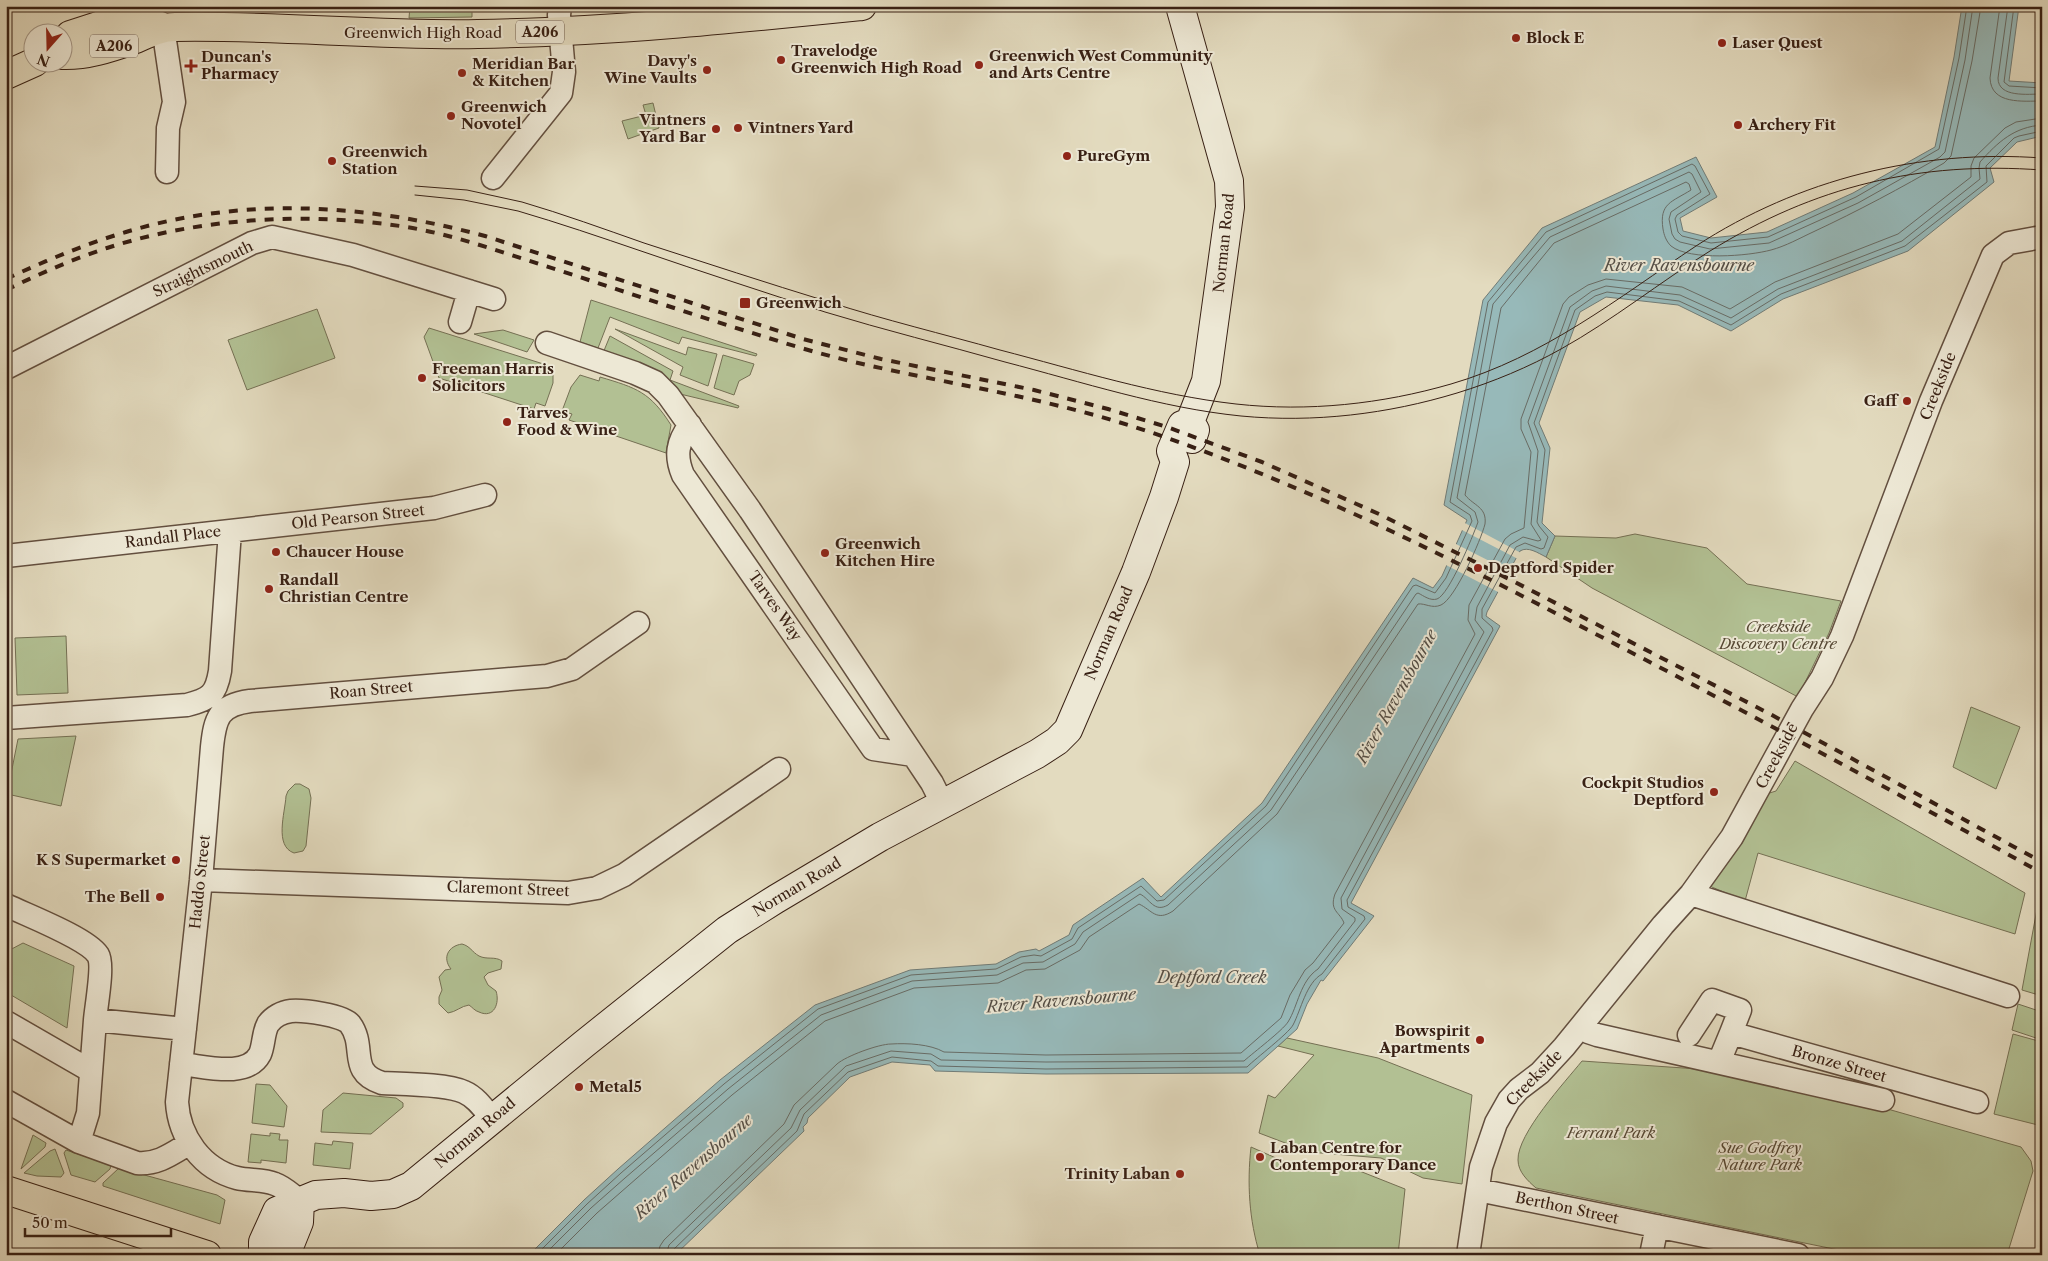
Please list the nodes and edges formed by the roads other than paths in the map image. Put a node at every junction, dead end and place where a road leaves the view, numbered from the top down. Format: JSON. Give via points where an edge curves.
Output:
{"nodes":[{"id":1,"x":96,"y":6,"type":"edge"},
{"id":2,"x":862,"y":6,"type":"edge"},
{"id":3,"x":1180,"y":6,"type":"edge"},
{"id":4,"x":137,"y":12,"type":"edge"},
{"id":5,"x":560,"y":19,"type":"edge"},
{"id":6,"x":171,"y":20,"type":"edge"},
{"id":7,"x":72,"y":36,"type":"edge"},
{"id":8,"x":72,"y":41,"type":"edge"},
{"id":9,"x":72,"y":50,"type":"edge"},
{"id":10,"x":22,"y":68,"type":"edge"},
{"id":11,"x":6,"y":75,"type":"edge"},
{"id":12,"x":167,"y":172,"type":"dead end"},
{"id":13,"x":493,"y":178,"type":"dead end"},
{"id":14,"x":2042,"y":237,"type":"edge"},
{"id":15,"x":470,"y":291,"type":"junction"},
{"id":16,"x":494,"y":299,"type":"dead end"},
{"id":17,"x":460,"y":322,"type":"dead end"},
{"id":18,"x":547,"y":344,"type":"dead end"},
{"id":19,"x":6,"y":368,"type":"edge"},
{"id":20,"x":690,"y":425,"type":"junction"},
{"id":21,"x":485,"y":494,"type":"dead end"},
{"id":22,"x":230,"y":531,"type":"junction"},
{"id":23,"x":6,"y":556,"type":"edge"},
{"id":24,"x":638,"y":623,"type":"dead end"},
{"id":25,"x":6,"y":718,"type":"edge"},
{"id":26,"x":214,"y":734,"type":"joint"},
{"id":27,"x":913,"y":755,"type":"junction"},
{"id":28,"x":779,"y":769,"type":"dead end"},
{"id":29,"x":942,"y":803,"type":"junction"},
{"id":30,"x":201,"y":880,"type":"junction"},
{"id":31,"x":1691,"y":894,"type":"junction"},
{"id":32,"x":6,"y":905,"type":"edge"},
{"id":33,"x":2008,"y":996,"type":"dead end"},
{"id":34,"x":95,"y":1020,"type":"junction"},
{"id":35,"x":6,"y":1022,"type":"edge"},
{"id":36,"x":1582,"y":1026,"type":"junction"},
{"id":37,"x":185,"y":1029,"type":"junction"},
{"id":38,"x":1731,"y":1033,"type":"junction"},
{"id":39,"x":1689,"y":1035,"type":"dead end"},
{"id":40,"x":1719,"y":1062,"type":"junction"},
{"id":41,"x":182,"y":1064,"type":"junction"},
{"id":42,"x":90,"y":1071,"type":"junction"},
{"id":43,"x":1884,"y":1100,"type":"dead end"},
{"id":44,"x":6,"y":1101,"type":"edge"},
{"id":45,"x":1977,"y":1102,"type":"dead end"},
{"id":46,"x":492,"y":1119,"type":"junction"},
{"id":47,"x":79,"y":1142,"type":"junction"},
{"id":48,"x":190,"y":1143,"type":"junction"},
{"id":49,"x":6,"y":1190,"type":"edge"},
{"id":50,"x":1478,"y":1190,"type":"junction"},
{"id":51,"x":300,"y":1201,"type":"junction"},
{"id":52,"x":1657,"y":1226,"type":"junction"},
{"id":53,"x":207,"y":1255,"type":"edge"},
{"id":54,"x":263,"y":1255,"type":"edge"},
{"id":55,"x":284,"y":1255,"type":"edge"},
{"id":56,"x":1468,"y":1255,"type":"edge"},
{"id":57,"x":1651,"y":1255,"type":"edge"},
{"id":58,"x":1798,"y":1255,"type":"edge"}],
"edges":[{"from":1,"to":7,"type":"main road"},
{"from":2,"to":5,"type":"main road","name":"Greenwich High Road","number":"A206","via":[[709,22]]},
{"from":3,"to":29,"type":"main road","name":"Norman Road","via":[[1229,181],[1230,207],[1206,382],[1190,422],[1196,430],[1186,457],[1175,462],[1136,572],[1068,730],[1037,754]]},
{"from":4,"to":6,"type":"main road","name":"Greenwich High Road","number":"A206"},
{"from":4,"to":8,"type":"main road","name":"Greenwich High Road","number":"A206"},
{"from":5,"to":6,"type":"main road","name":"Greenwich High Road","number":"A206","via":[[478,34],[306,31]]},
{"from":5,"to":13,"type":"street","via":[[564,72],[561,93]]},
{"from":6,"to":9,"type":"main road","name":"Greenwich High Road","number":"A206","via":[[132,40],[80,56]]},
{"from":6,"to":12,"type":"street","via":[[174,102],[168,128]]},
{"from":10,"to":11,"type":"main road"},
{"from":14,"to":31,"type":"street","name":"Creekside","via":[[2009,243],[1993,255],[1931,401],[1842,636],[1822,678],[1732,838]]},
{"from":15,"to":16,"type":"street","name":"Straightsmouth"},
{"from":15,"to":17,"type":"street"},
{"from":15,"to":19,"type":"street","name":"Straightsmouth","via":[[353,255],[272,237],[252,243]]},
{"from":18,"to":20,"type":"street","name":"Tarves Way","via":[[655,382]]},
{"from":20,"to":27,"type":"street","name":"Tarves Way"},
{"from":20,"to":27,"type":"street","name":"Tarves Way","via":[[682,434],[678,448],[678,462],[683,475],[874,749]]},
{"from":21,"to":22,"type":"street","name":"Old Pearson Street","via":[[434,508]]},
{"from":22,"to":23,"type":"street","name":"Randall Place"},
{"from":22,"to":25,"type":"street","name":"Randall Place","via":[[220,671],[214,692],[201,702],[187,705]]},
{"from":24,"to":26,"type":"street","name":"Roan Street","via":[[572,669],[547,676],[236,703],[218,717]]},
{"from":26,"to":30,"type":"street","name":"Haddo Street"},
{"from":27,"to":29,"type":"street","name":"Tarves Way"},
{"from":28,"to":30,"type":"street","name":"Claremont Street","via":[[624,875],[597,888],[568,893]]},
{"from":29,"to":46,"type":"main road","name":"Norman Road","via":[[776,898],[727,930]]},
{"from":30,"to":37,"type":"street","name":"Haddo Street"},
{"from":31,"to":33,"type":"street"},
{"from":31,"to":36,"type":"street","name":"Creekside"},
{"from":32,"to":34,"type":"street","via":[[83,942],[98,955]]},
{"from":34,"to":37,"type":"street"},
{"from":34,"to":42,"type":"street"},
{"from":35,"to":42,"type":"street"},
{"from":36,"to":40,"type":"street","name":"Bronze Street","via":[[1597,1035]]},
{"from":36,"to":50,"type":"street","name":"Creekside","via":[[1540,1073],[1509,1100],[1488,1143]]},
{"from":37,"to":41,"type":"street","name":"Haddo Street"},
{"from":38,"to":39,"type":"street","via":[[1740,1010],[1712,1000]]},
{"from":38,"to":40,"type":"street"},
{"from":38,"to":45,"type":"street","name":"Bronze Street"},
{"from":40,"to":43,"type":"street","name":"Bronze Street"},
{"from":41,"to":46,"type":"street","via":[[244,1068],[255,1062],[268,1025],[277,1016],[291,1011],[336,1016],[349,1022],[356,1035],[363,1072],[372,1079],[382,1083],[464,1092],[474,1098]]},
{"from":41,"to":48,"type":"street","name":"Haddo Street","via":[[178,1117]]},
{"from":42,"to":47,"type":"street","via":[[88,1113]]},
{"from":44,"to":47,"type":"street"},
{"from":46,"to":51,"type":"main road","name":"Norman Road","via":[[411,1186],[393,1194],[328,1193]]},
{"from":47,"to":48,"type":"street","via":[[147,1164]]},
{"from":48,"to":51,"type":"street","name":"Haddo Street","via":[[211,1167],[225,1175],[273,1183]]},
{"from":49,"to":53,"type":"main road"},
{"from":50,"to":52,"type":"street","name":"Berthon Street"},
{"from":50,"to":56,"type":"street","name":"Creekside"},
{"from":51,"to":54,"type":"main road","name":"Norman Road","via":[[276,1211],[263,1242]]},
{"from":51,"to":55,"type":"main road","via":[[299,1222]]},
{"from":52,"to":57,"type":"street"},
{"from":52,"to":58,"type":"street","name":"Berthon Street"}]}
